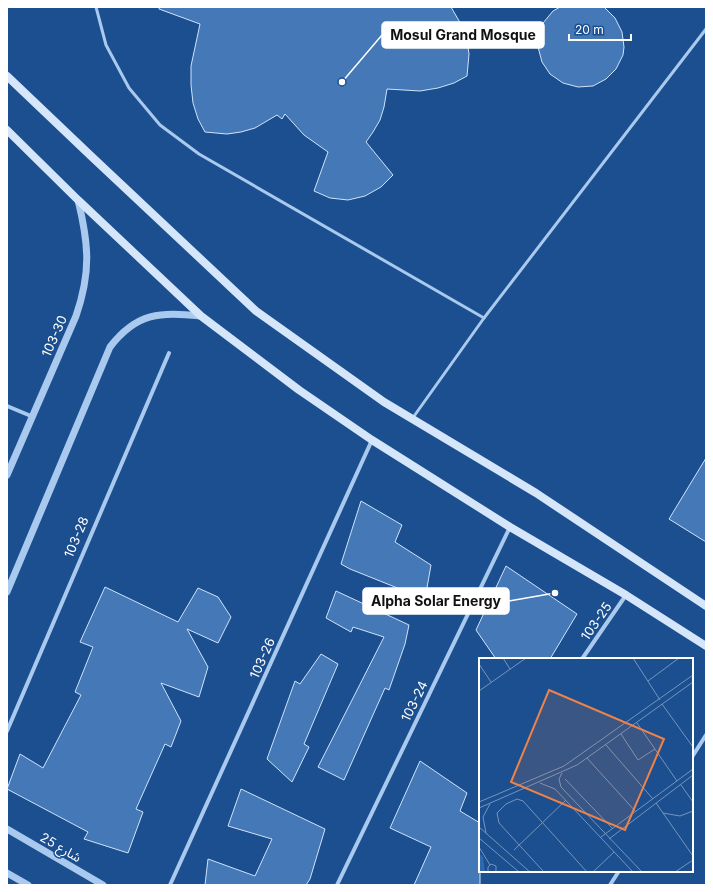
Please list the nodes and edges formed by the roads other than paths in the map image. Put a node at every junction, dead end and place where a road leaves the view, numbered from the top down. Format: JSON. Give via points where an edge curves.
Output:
{"nodes":[{"id":1,"x":96,"y":7,"type":"edge"},
{"id":2,"x":706,"y":29,"type":"edge"},
{"id":3,"x":7,"y":76,"type":"edge"},
{"id":4,"x":7,"y":130,"type":"edge"},
{"id":5,"x":78,"y":200,"type":"junction"},
{"id":6,"x":201,"y":316,"type":"junction"},
{"id":7,"x":484,"y":318,"type":"junction"},
{"id":8,"x":169,"y":354,"type":"dead end"},
{"id":9,"x":7,"y":406,"type":"edge"},
{"id":10,"x":32,"y":416,"type":"junction"},
{"id":11,"x":412,"y":419,"type":"junction"},
{"id":12,"x":372,"y":440,"type":"junction"},
{"id":13,"x":7,"y":475,"type":"edge"},
{"id":14,"x":510,"y":527,"type":"junction"},
{"id":15,"x":7,"y":592,"type":"edge"},
{"id":16,"x":626,"y":595,"type":"junction"},
{"id":17,"x":706,"y":606,"type":"edge"},
{"id":18,"x":706,"y":646,"type":"edge"},
{"id":19,"x":583,"y":658,"type":"edge"},
{"id":20,"x":7,"y":731,"type":"edge"},
{"id":21,"x":706,"y":735,"type":"edge"},
{"id":22,"x":693,"y":755,"type":"edge"},
{"id":23,"x":7,"y":829,"type":"edge"},
{"id":24,"x":618,"y":872,"type":"edge"},
{"id":25,"x":7,"y":873,"type":"edge"},
{"id":26,"x":28,"y":885,"type":"edge"},
{"id":27,"x":103,"y":885,"type":"edge"},
{"id":28,"x":170,"y":885,"type":"edge"},
{"id":29,"x":337,"y":885,"type":"edge"},
{"id":30,"x":610,"y":885,"type":"edge"}],
"edges":[{"from":1,"to":7,"type":"lane","via":[[106,45],[129,88],[160,125],[199,154]]},
{"from":2,"to":7,"type":"lane"},
{"from":3,"to":11,"type":"main road","via":[[256,311]]},
{"from":4,"to":5,"type":"main road"},
{"from":5,"to":6,"type":"main road"},
{"from":5,"to":10,"type":"street","name":"103-30","via":[[87,247],[85,284],[76,316]]},
{"from":6,"to":12,"type":"main road","via":[[299,390]]},
{"from":6,"to":15,"type":"street","via":[[152,316],[128,328],[110,347]]},
{"from":7,"to":11,"type":"lane"},
{"from":8,"to":20,"type":"street","name":"103-28"},
{"from":9,"to":10,"type":"street"},
{"from":10,"to":13,"type":"street","name":"103-30"},
{"from":11,"to":17,"type":"main road","via":[[536,493]]},
{"from":12,"to":14,"type":"main road"},
{"from":12,"to":28,"type":"street","name":"103-26"},
{"from":14,"to":16,"type":"main road"},
{"from":14,"to":29,"type":"street","name":"103-24"},
{"from":16,"to":18,"type":"main road"},
{"from":16,"to":19,"type":"street","name":"103-25"},
{"from":21,"to":22,"type":"street"},
{"from":23,"to":27,"type":"street","name":"شارع 25"},
{"from":24,"to":30,"type":"street"},
{"from":25,"to":26,"type":"street"}]}
